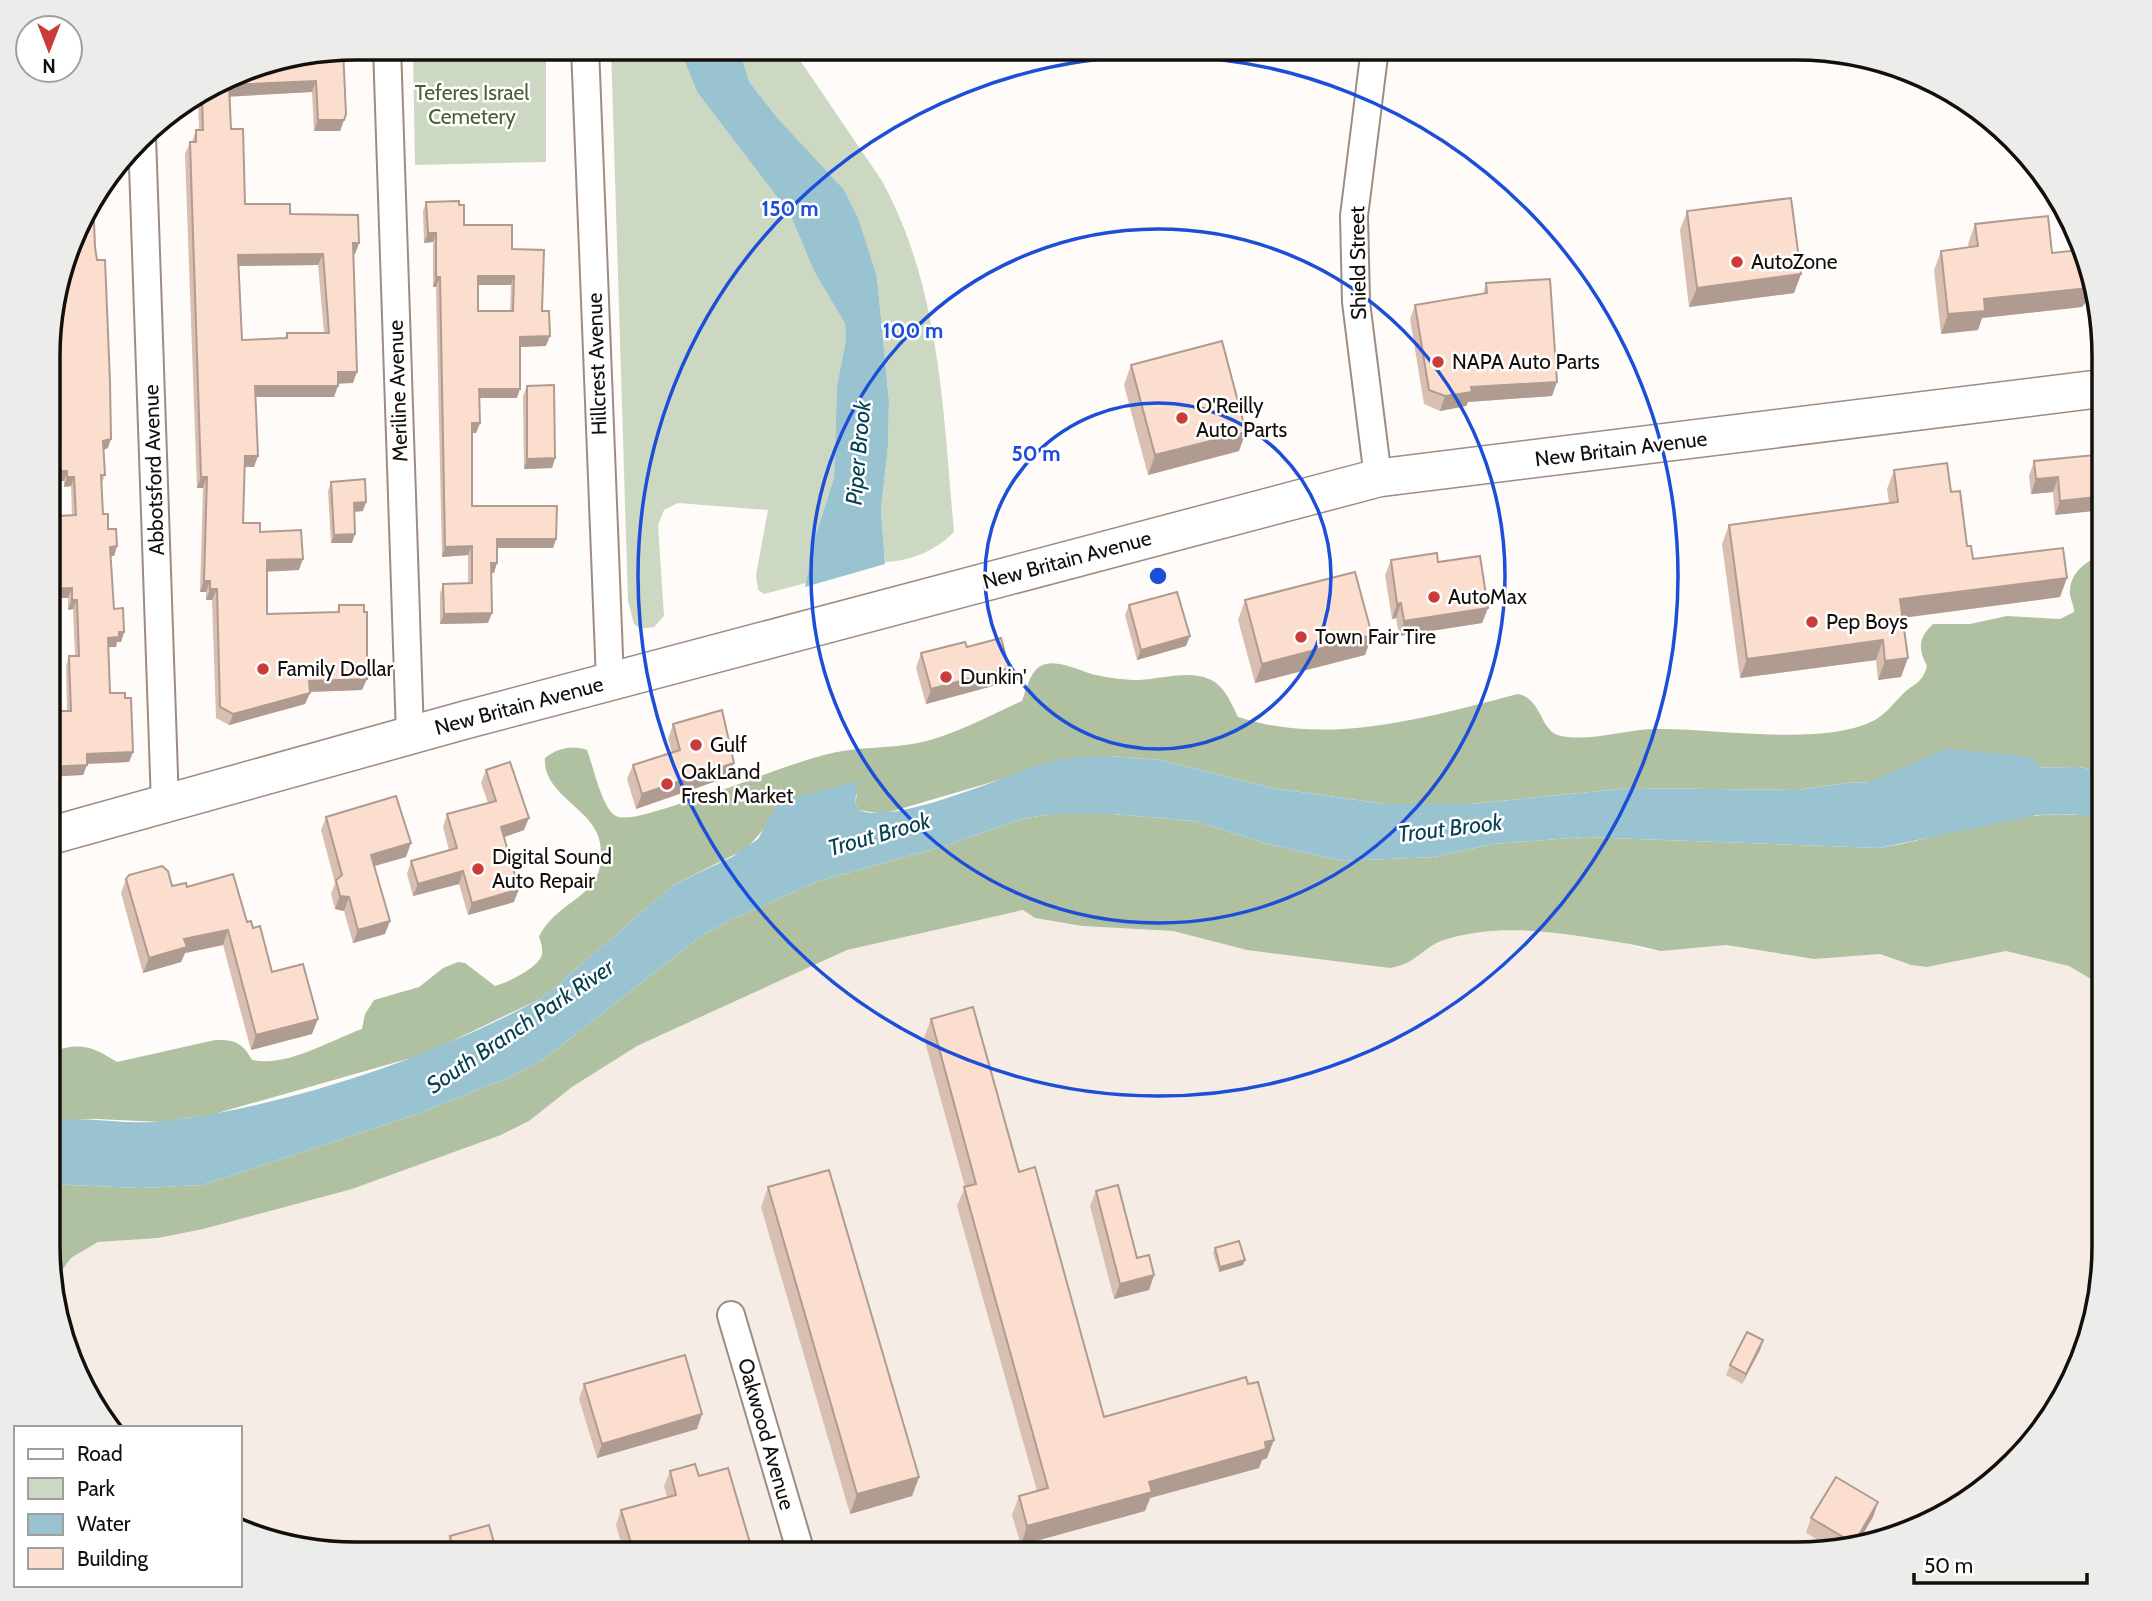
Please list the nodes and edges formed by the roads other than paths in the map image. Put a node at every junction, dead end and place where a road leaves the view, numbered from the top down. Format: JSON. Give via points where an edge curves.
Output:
{"nodes":[{"id":1,"x":387,"y":60,"type":"edge"},
{"id":2,"x":586,"y":60,"type":"edge"},
{"id":3,"x":1374,"y":60,"type":"edge"},
{"id":4,"x":142,"y":150,"type":"edge"},
{"id":5,"x":2092,"y":390,"type":"edge"},
{"id":6,"x":1378,"y":478,"type":"junction"},
{"id":7,"x":610,"y":681,"type":"junction"},
{"id":8,"x":410,"y":735,"type":"junction"},
{"id":9,"x":165,"y":804,"type":"junction"},
{"id":10,"x":60,"y":833,"type":"edge"},
{"id":11,"x":731,"y":1315,"type":"dead end"},
{"id":12,"x":798,"y":1542,"type":"edge"}],
"edges":[{"from":1,"to":8,"type":"street","name":"Meriline Avenue"},
{"from":2,"to":7,"type":"street","name":"Hillcrest Avenue"},
{"from":3,"to":6,"type":"street","name":"Shield Street","via":[[1354,216],[1356,302]]},
{"from":4,"to":9,"type":"street","name":"Abbotsford Avenue"},
{"from":5,"to":6,"type":"main road","name":"New Britain Avenue"},
{"from":6,"to":7,"type":"main road","name":"New Britain Avenue"},
{"from":7,"to":8,"type":"main road","name":"New Britain Avenue"},
{"from":8,"to":9,"type":"main road","name":"New Britain Avenue"},
{"from":9,"to":10,"type":"main road","name":"New Britain Avenue"},
{"from":11,"to":12,"type":"street","name":"Oakwood Avenue"}]}
